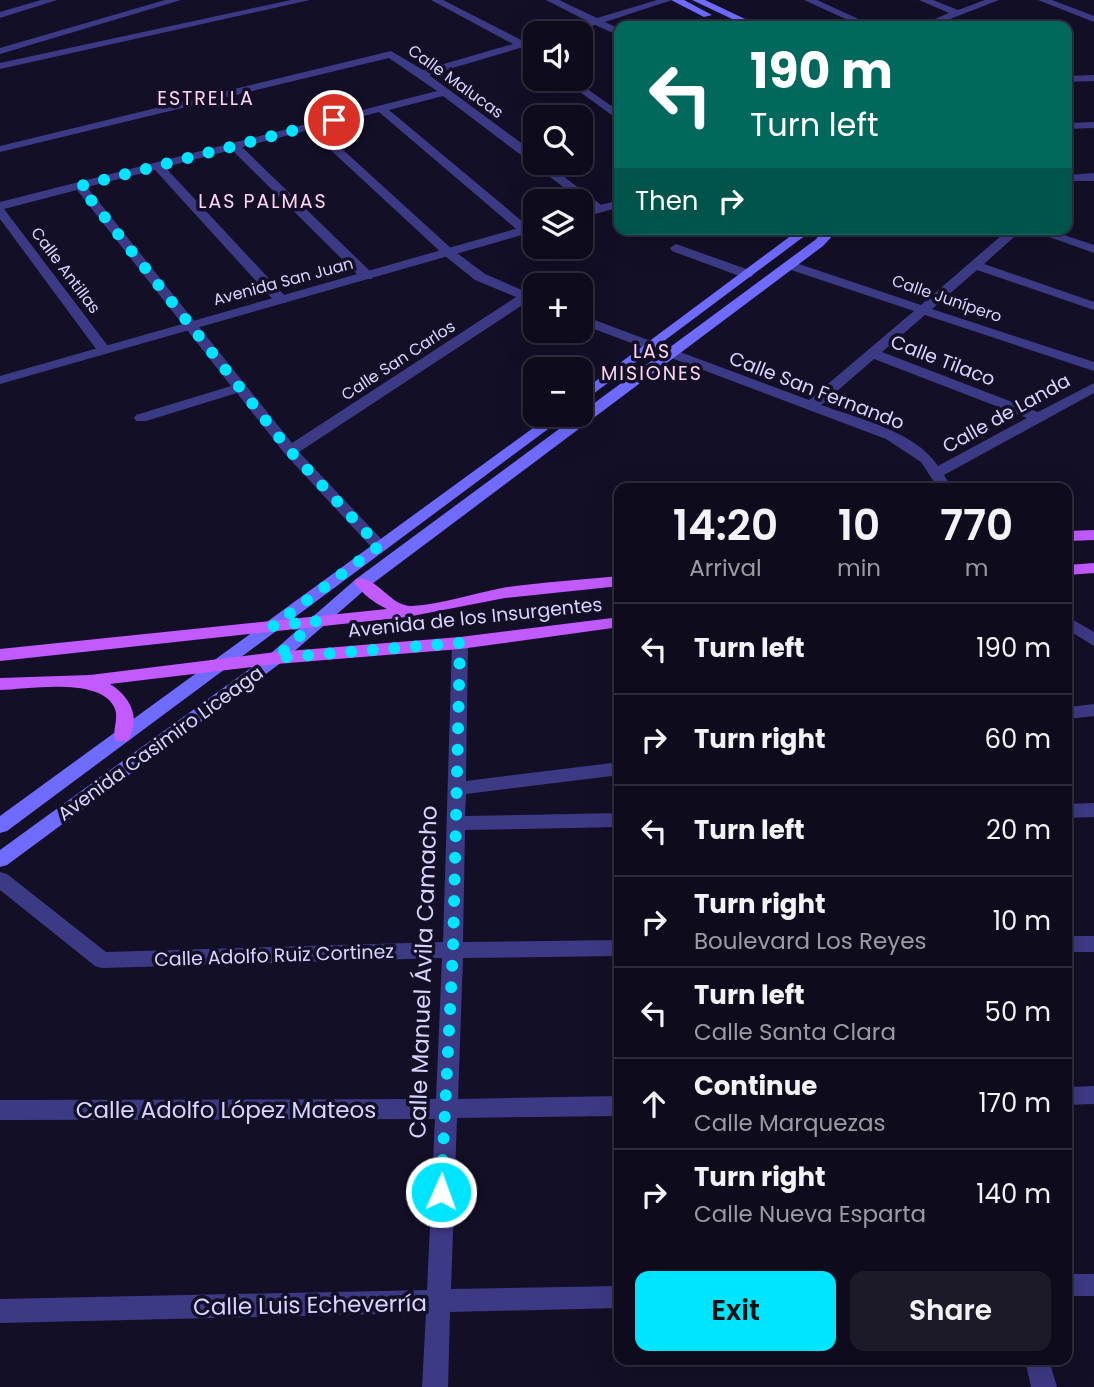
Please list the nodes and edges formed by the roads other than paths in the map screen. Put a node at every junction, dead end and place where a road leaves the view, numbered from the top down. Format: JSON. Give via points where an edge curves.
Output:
{"nodes":[{"id":1,"x":52,"y":0,"type":"edge"},
{"id":2,"x":176,"y":0,"type":"edge"},
{"id":3,"x":304,"y":0,"type":"edge"},
{"id":4,"x":436,"y":0,"type":"edge"},
{"id":5,"x":551,"y":0,"type":"edge"},
{"id":6,"x":667,"y":0,"type":"edge"},
{"id":7,"x":676,"y":0,"type":"edge"},
{"id":8,"x":697,"y":0,"type":"edge"},
{"id":9,"x":809,"y":0,"type":"edge"},
{"id":10,"x":925,"y":0,"type":"edge"},
{"id":11,"x":994,"y":0,"type":"edge"},
{"id":12,"x":1044,"y":0,"type":"edge"},
{"id":13,"x":959,"y":14,"type":"junction"},
{"id":14,"x":0,"y":15,"type":"edge"},
{"id":15,"x":1094,"y":19,"type":"edge"},
{"id":16,"x":722,"y":21,"type":"edge"},
{"id":17,"x":744,"y":21,"type":"edge"},
{"id":18,"x":857,"y":21,"type":"edge"},
{"id":19,"x":938,"y":21,"type":"edge"},
{"id":20,"x":595,"y":22,"type":"junction"},
{"id":21,"x":614,"y":30,"type":"edge"},
{"id":22,"x":521,"y":44,"type":"joint"},
{"id":23,"x":0,"y":51,"type":"edge"},
{"id":24,"x":0,"y":66,"type":"edge"},
{"id":25,"x":421,"y":74,"type":"junction"},
{"id":26,"x":1094,"y":78,"type":"edge"},
{"id":27,"x":1072,"y":79,"type":"edge"},
{"id":28,"x":583,"y":91,"type":"edge"},
{"id":29,"x":445,"y":92,"type":"junction"},
{"id":30,"x":380,"y":108,"type":"junction"},
{"id":31,"x":614,"y":114,"type":"edge"},
{"id":32,"x":1094,"y":125,"type":"edge"},
{"id":33,"x":311,"y":126,"type":"junction"},
{"id":34,"x":1072,"y":126,"type":"edge"},
{"id":35,"x":234,"y":146,"type":"junction"},
{"id":36,"x":0,"y":149,"type":"edge"},
{"id":37,"x":523,"y":150,"type":"edge"},
{"id":38,"x":158,"y":166,"type":"junction"},
{"id":39,"x":555,"y":175,"type":"edge"},
{"id":40,"x":1094,"y":177,"type":"edge"},
{"id":41,"x":1072,"y":178,"type":"edge"},
{"id":42,"x":80,"y":186,"type":"junction"},
{"id":43,"x":614,"y":204,"type":"edge"},
{"id":44,"x":599,"y":208,"type":"junction"},
{"id":45,"x":0,"y":209,"type":"edge"},
{"id":46,"x":593,"y":210,"type":"edge"},
{"id":47,"x":523,"y":222,"type":"edge"},
{"id":48,"x":523,"y":230,"type":"edge"},
{"id":49,"x":800,"y":235,"type":"edge"},
{"id":50,"x":827,"y":235,"type":"edge"},
{"id":51,"x":1010,"y":235,"type":"edge"},
{"id":52,"x":1051,"y":235,"type":"edge"},
{"id":53,"x":676,"y":248,"type":"dead end"},
{"id":54,"x":1094,"y":249,"type":"edge"},
{"id":55,"x":449,"y":253,"type":"junction"},
{"id":56,"x":789,"y":265,"type":"junction"},
{"id":57,"x":975,"y":265,"type":"junction"},
{"id":58,"x":747,"y":274,"type":"junction"},
{"id":59,"x":368,"y":276,"type":"junction"},
{"id":60,"x":523,"y":296,"type":"edge"},
{"id":61,"x":281,"y":300,"type":"junction"},
{"id":62,"x":523,"y":303,"type":"edge"},
{"id":63,"x":1094,"y":306,"type":"edge"},
{"id":64,"x":925,"y":309,"type":"junction"},
{"id":65,"x":191,"y":324,"type":"junction"},
{"id":66,"x":593,"y":324,"type":"edge"},
{"id":67,"x":649,"y":346,"type":"junction"},
{"id":68,"x":104,"y":350,"type":"junction"},
{"id":69,"x":670,"y":354,"type":"junction"},
{"id":70,"x":872,"y":354,"type":"junction"},
{"id":71,"x":1094,"y":367,"type":"edge"},
{"id":72,"x":0,"y":380,"type":"edge"},
{"id":73,"x":1094,"y":387,"type":"edge"},
{"id":74,"x":238,"y":388,"type":"junction"},
{"id":75,"x":593,"y":390,"type":"edge"},
{"id":76,"x":811,"y":407,"type":"junction"},
{"id":77,"x":1038,"y":417,"type":"junction"},
{"id":78,"x":141,"y":418,"type":"dead end"},
{"id":79,"x":544,"y":427,"type":"edge"},
{"id":80,"x":290,"y":451,"type":"junction"},
{"id":81,"x":937,"y":473,"type":"junction"},
{"id":82,"x":476,"y":477,"type":"junction"},
{"id":83,"x":942,"y":483,"type":"edge"},
{"id":84,"x":495,"y":486,"type":"junction"},
{"id":85,"x":1094,"y":535,"type":"edge"},
{"id":86,"x":1072,"y":536,"type":"edge"},
{"id":87,"x":379,"y":546,"type":"junction"},
{"id":88,"x":1094,"y":568,"type":"edge"},
{"id":89,"x":1072,"y":570,"type":"edge"},
{"id":90,"x":614,"y":582,"type":"edge"},
{"id":91,"x":362,"y":583,"type":"junction"},
{"id":92,"x":407,"y":612,"type":"junction"},
{"id":93,"x":316,"y":621,"type":"junction"},
{"id":94,"x":614,"y":623,"type":"edge"},
{"id":95,"x":1072,"y":625,"type":"edge"},
{"id":96,"x":273,"y":626,"type":"junction"},
{"id":97,"x":1094,"y":640,"type":"edge"},
{"id":98,"x":460,"y":643,"type":"junction"},
{"id":99,"x":0,"y":655,"type":"edge"},
{"id":100,"x":276,"y":658,"type":"junction"},
{"id":101,"x":220,"y":665,"type":"junction"},
{"id":102,"x":90,"y":681,"type":"junction"},
{"id":103,"x":0,"y":684,"type":"edge"},
{"id":104,"x":1094,"y":710,"type":"edge"},
{"id":105,"x":1072,"y":713,"type":"edge"},
{"id":106,"x":122,"y":737,"type":"junction"},
{"id":107,"x":614,"y":769,"type":"edge"},
{"id":108,"x":456,"y":789,"type":"junction"},
{"id":109,"x":1094,"y":810,"type":"edge"},
{"id":110,"x":1072,"y":811,"type":"edge"},
{"id":111,"x":614,"y":820,"type":"edge"},
{"id":112,"x":454,"y":823,"type":"junction"},
{"id":113,"x":0,"y":826,"type":"edge"},
{"id":114,"x":0,"y":860,"type":"edge"},
{"id":115,"x":0,"y":879,"type":"edge"},
{"id":116,"x":1072,"y":944,"type":"edge"},
{"id":117,"x":1094,"y":944,"type":"edge"},
{"id":118,"x":614,"y":948,"type":"edge"},
{"id":119,"x":453,"y":950,"type":"junction"},
{"id":120,"x":1072,"y":1096,"type":"edge"},
{"id":121,"x":1094,"y":1096,"type":"edge"},
{"id":122,"x":614,"y":1106,"type":"edge"},
{"id":123,"x":0,"y":1110,"type":"edge"},
{"id":124,"x":444,"y":1110,"type":"junction"},
{"id":125,"x":1072,"y":1285,"type":"edge"},
{"id":126,"x":1094,"y":1285,"type":"edge"},
{"id":127,"x":614,"y":1297,"type":"edge"},
{"id":128,"x":436,"y":1303,"type":"junction"},
{"id":129,"x":0,"y":1311,"type":"edge"},
{"id":130,"x":1038,"y":1365,"type":"edge"},
{"id":131,"x":435,"y":1387,"type":"edge"},
{"id":132,"x":1044,"y":1387,"type":"edge"}],
"edges":[{"from":1,"to":14,"type":"street"},
{"from":2,"to":23,"type":"street"},
{"from":3,"to":24,"type":"street"},
{"from":4,"to":22,"type":"street"},
{"from":5,"to":20,"type":"street"},
{"from":6,"to":20,"type":"street"},
{"from":7,"to":16,"type":"main road"},
{"from":8,"to":17,"type":"main road"},
{"from":9,"to":18,"type":"street"},
{"from":10,"to":13,"type":"street"},
{"from":11,"to":13,"type":"street"},
{"from":12,"to":15,"type":"street"},
{"from":13,"to":19,"type":"street"},
{"from":20,"to":21,"type":"street"},
{"from":22,"to":25,"type":"street"},
{"from":25,"to":29,"type":"street","name":"Calle Malucas"},
{"from":25,"to":36,"type":"street","name":"Calle Malucas","via":[[390,54]]},
{"from":26,"to":27,"type":"street"},
{"from":28,"to":31,"type":"street"},
{"from":29,"to":30,"type":"street"},
{"from":29,"to":37,"type":"street","name":"Calle Malucas"},
{"from":30,"to":33,"type":"street"},
{"from":30,"to":47,"type":"street"},
{"from":32,"to":34,"type":"street"},
{"from":33,"to":35,"type":"street"},
{"from":33,"to":55,"type":"street"},
{"from":35,"to":38,"type":"street"},
{"from":35,"to":59,"type":"street"},
{"from":38,"to":42,"type":"street"},
{"from":38,"to":61,"type":"street"},
{"from":39,"to":44,"type":"street","name":"Calle Malucas"},
{"from":40,"to":41,"type":"street"},
{"from":42,"to":45,"type":"street"},
{"from":42,"to":65,"type":"street"},
{"from":43,"to":44,"type":"street"},
{"from":44,"to":46,"type":"street"},
{"from":45,"to":68,"type":"street","name":"Calle Antillas"},
{"from":48,"to":55,"type":"street","name":"Avenida San Juan"},
{"from":49,"to":58,"type":"main road"},
{"from":50,"to":56,"type":"main road","name":"Avenida Casimiro Liceaga"},
{"from":51,"to":57,"type":"street"},
{"from":52,"to":54,"type":"street"},
{"from":53,"to":58,"type":"street"},
{"from":55,"to":59,"type":"street","name":"Avenida San Juan"},
{"from":55,"to":60,"type":"street","via":[[480,277]]},
{"from":56,"to":64,"type":"street","name":"Calle Junípero"},
{"from":56,"to":69,"type":"main road","name":"Avenida Casimiro Liceaga"},
{"from":57,"to":63,"type":"street"},
{"from":57,"to":64,"type":"street"},
{"from":58,"to":67,"type":"main road"},
{"from":59,"to":61,"type":"street","name":"Avenida San Juan"},
{"from":61,"to":65,"type":"street","name":"Avenida San Juan"},
{"from":62,"to":80,"type":"street","name":"Calle San Carlos"},
{"from":64,"to":70,"type":"street"},
{"from":64,"to":71,"type":"street","name":"Calle Junípero"},
{"from":65,"to":68,"type":"street","name":"Avenida San Juan"},
{"from":65,"to":74,"type":"street"},
{"from":66,"to":67,"type":"street","name":"Calle San Fernando"},
{"from":67,"to":69,"type":"street","name":"Calle San Fernando"},
{"from":67,"to":75,"type":"main road"},
{"from":68,"to":72,"type":"street","name":"Avenida San Juan"},
{"from":69,"to":76,"type":"street","name":"Calle San Fernando"},
{"from":69,"to":84,"type":"main road","name":"Avenida Casimiro Liceaga"},
{"from":70,"to":76,"type":"street"},
{"from":70,"to":77,"type":"street","name":"Calle Tilaco"},
{"from":73,"to":77,"type":"street","name":"Calle de Landa"},
{"from":74,"to":78,"type":"street"},
{"from":74,"to":80,"type":"street"},
{"from":76,"to":81,"type":"street","name":"Calle San Fernando","via":[[901,442]]},
{"from":77,"to":81,"type":"street","name":"Calle de Landa"},
{"from":79,"to":82,"type":"main road","name":"Avenida Casimiro Liceaga"},
{"from":80,"to":87,"type":"street"},
{"from":81,"to":83,"type":"street","name":"Calle San Fernando"},
{"from":82,"to":84,"type":"main road"},
{"from":82,"to":87,"type":"main road","name":"Avenida Casimiro Liceaga"},
{"from":84,"to":91,"type":"main road","name":"Avenida Casimiro Liceaga"},
{"from":85,"to":86,"type":"main road"},
{"from":87,"to":96,"type":"main road","name":"Avenida Casimiro Liceaga"},
{"from":88,"to":89,"type":"main road"},
{"from":90,"to":92,"type":"main road","name":"Avenida de los Insurgentes","via":[[505,593]]},
{"from":91,"to":92,"type":"main road","via":[[380,599]]},
{"from":91,"to":93,"type":"main road","name":"Avenida Casimiro Liceaga"},
{"from":92,"to":93,"type":"main road","name":"Avenida de los Insurgentes"},
{"from":93,"to":96,"type":"main road","name":"Avenida de los Insurgentes"},
{"from":93,"to":100,"type":"main road","name":"Avenida Casimiro Liceaga"},
{"from":94,"to":98,"type":"main road","name":"Avenida de los Insurgentes"},
{"from":95,"to":97,"type":"street"},
{"from":96,"to":99,"type":"main road","name":"Avenida de los Insurgentes"},
{"from":96,"to":101,"type":"main road","name":"Avenida Casimiro Liceaga"},
{"from":98,"to":100,"type":"main road","name":"Avenida de los Insurgentes"},
{"from":98,"to":108,"type":"street","name":"Calle Manuel Ávila Camacho"},
{"from":100,"to":101,"type":"main road","name":"Avenida de los Insurgentes"},
{"from":100,"to":114,"type":"main road","name":"Avenida Casimiro Liceaga"},
{"from":101,"to":102,"type":"main road","name":"Avenida de los Insurgentes"},
{"from":101,"to":106,"type":"main road","name":"Avenida Casimiro Liceaga"},
{"from":102,"to":103,"type":"main road","name":"Avenida de los Insurgentes"},
{"from":102,"to":106,"type":"main road","via":[[122,702],[127,718]]},
{"from":104,"to":105,"type":"street"},
{"from":106,"to":113,"type":"main road","name":"Avenida Casimiro Liceaga"},
{"from":107,"to":108,"type":"street"},
{"from":108,"to":112,"type":"street","name":"Calle Manuel Ávila Camacho"},
{"from":109,"to":110,"type":"street"},
{"from":111,"to":112,"type":"street"},
{"from":112,"to":119,"type":"street","name":"Calle Manuel Ávila Camacho"},
{"from":115,"to":119,"type":"street","name":"Calle Adolfo Ruiz Cortinez","via":[[102,960]]},
{"from":116,"to":117,"type":"street"},
{"from":118,"to":119,"type":"street","name":"Calle Adolfo Ruiz Cortinez"},
{"from":119,"to":124,"type":"street","name":"Calle Manuel Ávila Camacho"},
{"from":120,"to":121,"type":"street"},
{"from":122,"to":124,"type":"street","name":"Calle Adolfo López Mateos"},
{"from":123,"to":124,"type":"street","name":"Calle Adolfo López Mateos"},
{"from":124,"to":128,"type":"street","name":"Calle Manuel Ávila Camacho"},
{"from":125,"to":126,"type":"street"},
{"from":127,"to":128,"type":"street","name":"Calle Luis Echeverría"},
{"from":128,"to":129,"type":"street","name":"Calle Luis Echeverría"},
{"from":128,"to":131,"type":"street","name":"Calle Manuel Ávila Camacho"},
{"from":130,"to":132,"type":"street"}]}
